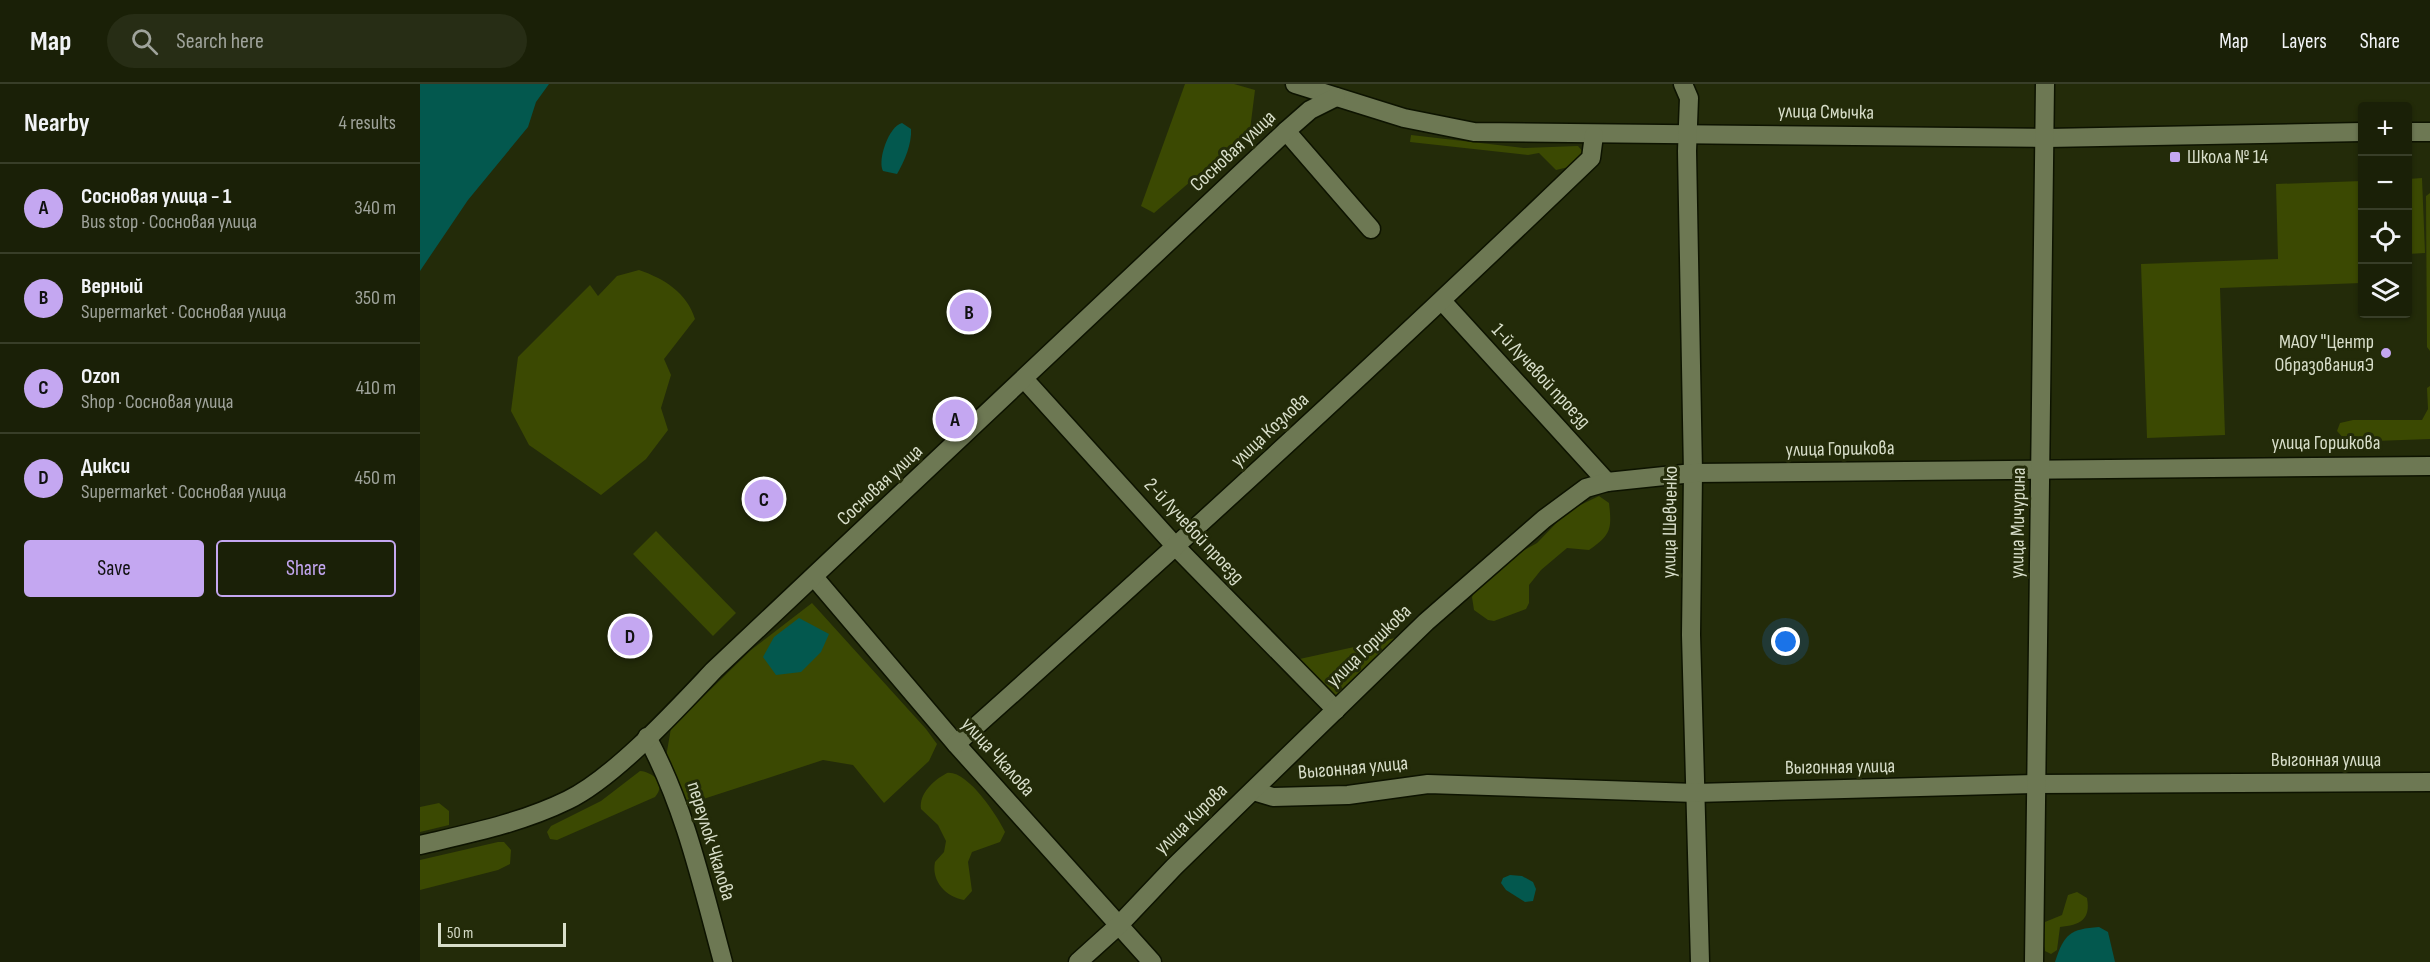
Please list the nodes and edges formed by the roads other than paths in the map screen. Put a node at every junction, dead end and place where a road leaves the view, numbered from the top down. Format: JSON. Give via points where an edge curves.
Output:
{"nodes":[{"id":1,"x":1295,"y":84,"type":"edge"},
{"id":2,"x":1683,"y":84,"type":"edge"},
{"id":3,"x":2045,"y":84,"type":"edge"},
{"id":4,"x":1336,"y":97,"type":"junction"},
{"id":5,"x":1286,"y":132,"type":"junction"},
{"id":6,"x":2358,"y":132,"type":"edge"},
{"id":7,"x":2412,"y":132,"type":"edge"},
{"id":8,"x":2430,"y":132,"type":"edge"},
{"id":9,"x":1688,"y":134,"type":"junction"},
{"id":10,"x":1594,"y":135,"type":"junction"},
{"id":11,"x":2046,"y":138,"type":"junction"},
{"id":12,"x":1371,"y":229,"type":"dead end"},
{"id":13,"x":1442,"y":301,"type":"junction"},
{"id":14,"x":1025,"y":380,"type":"junction"},
{"id":15,"x":2430,"y":466,"type":"edge"},
{"id":16,"x":2041,"y":468,"type":"junction"},
{"id":17,"x":1693,"y":473,"type":"junction"},
{"id":18,"x":1607,"y":482,"type":"junction"},
{"id":19,"x":1177,"y":548,"type":"junction"},
{"id":20,"x":814,"y":577,"type":"junction"},
{"id":21,"x":1336,"y":710,"type":"junction"},
{"id":22,"x":647,"y":737,"type":"junction"},
{"id":23,"x":956,"y":744,"type":"junction"},
{"id":24,"x":2430,"y":782,"type":"edge"},
{"id":25,"x":2036,"y":784,"type":"junction"},
{"id":26,"x":1253,"y":791,"type":"junction"},
{"id":27,"x":1695,"y":793,"type":"junction"},
{"id":28,"x":420,"y":845,"type":"edge"},
{"id":29,"x":1119,"y":925,"type":"junction"},
{"id":30,"x":723,"y":962,"type":"edge"},
{"id":31,"x":1078,"y":962,"type":"edge"},
{"id":32,"x":1152,"y":962,"type":"edge"},
{"id":33,"x":1700,"y":962,"type":"edge"},
{"id":34,"x":2034,"y":962,"type":"edge"}],
"edges":[{"from":1,"to":4,"type":"street","name":"улица Смычка"},
{"from":2,"to":9,"type":"street","name":"улица Шевченко","via":[[1689,98]]},
{"from":3,"to":11,"type":"street","name":"улица Мичурина"},
{"from":4,"to":5,"type":"street","name":"Сосновая улица","via":[[1310,110]]},
{"from":4,"to":10,"type":"street","name":"улица Смычка","via":[[1432,125],[1474,132]]},
{"from":5,"to":12,"type":"street"},
{"from":5,"to":14,"type":"street","name":"Сосновая улица"},
{"from":6,"to":11,"type":"street","name":"улица Смычка"},
{"from":7,"to":8,"type":"street"},
{"from":9,"to":10,"type":"street","name":"улица Смычка"},
{"from":9,"to":11,"type":"street","name":"улица Смычка"},
{"from":9,"to":17,"type":"street","name":"улица Шевченко"},
{"from":10,"to":13,"type":"street","name":"улица Козлова","via":[[1591,158]]},
{"from":11,"to":16,"type":"street","name":"улица Мичурина"},
{"from":13,"to":18,"type":"street","name":"1-й Лучевой проезд"},
{"from":13,"to":19,"type":"street","name":"улица Козлова"},
{"from":14,"to":19,"type":"street","name":"2-й Лучевой проезд"},
{"from":14,"to":20,"type":"street","name":"Сосновая улица"},
{"from":15,"to":16,"type":"street","name":"улица Горшкова"},
{"from":16,"to":17,"type":"street","name":"улица Горшкова"},
{"from":16,"to":25,"type":"street","name":"улица Мичурина"},
{"from":17,"to":18,"type":"street","name":"улица Горшкова"},
{"from":17,"to":27,"type":"street","name":"улица Шевченко","via":[[1691,635]]},
{"from":18,"to":21,"type":"street","name":"улица Горшкова","via":[[1586,488],[1544,519],[1426,622]]},
{"from":19,"to":21,"type":"street","name":"2-й Лучевой проезд"},
{"from":19,"to":23,"type":"street","name":"улица Козлова"},
{"from":20,"to":22,"type":"street","name":"Сосновая улица"},
{"from":20,"to":23,"type":"street","name":"улица Чкалова"},
{"from":21,"to":26,"type":"street","name":"улица Кирова"},
{"from":22,"to":28,"type":"street","name":"Сосновая улица","via":[[595,783],[570,799],[511,824]]},
{"from":22,"to":30,"type":"street","name":"переулок Чкалова","via":[[683,816]]},
{"from":23,"to":29,"type":"street","name":"улица Чкалова"},
{"from":24,"to":25,"type":"street","name":"Выгонная улица"},
{"from":25,"to":27,"type":"street","name":"Выгонная улица"},
{"from":25,"to":34,"type":"street","name":"улица Мичурина"},
{"from":26,"to":27,"type":"street","name":"Выгонная улица","via":[[1273,797],[1348,795],[1428,784]]},
{"from":26,"to":29,"type":"street","name":"улица Кирова"},
{"from":27,"to":33,"type":"street","name":"улица Шевченко"},
{"from":29,"to":31,"type":"street","name":"улица Кирова"},
{"from":29,"to":32,"type":"street","name":"улица Чкалова"}]}
